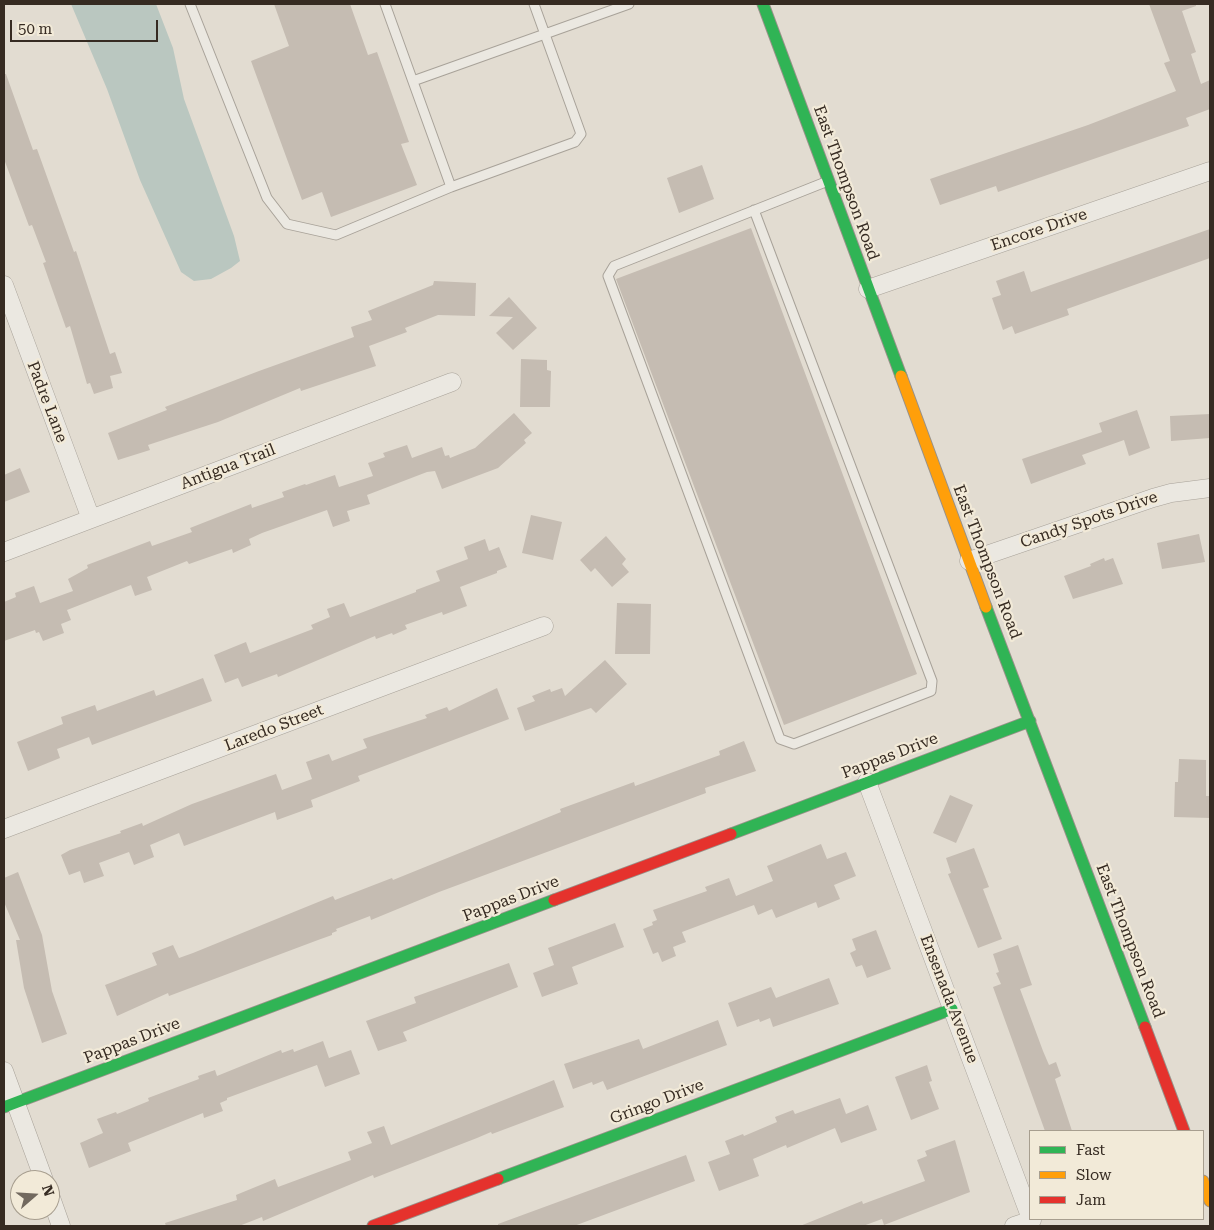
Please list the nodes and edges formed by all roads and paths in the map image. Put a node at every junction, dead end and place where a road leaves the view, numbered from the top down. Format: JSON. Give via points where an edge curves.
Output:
{"nodes":[{"id":1,"x":190,"y":4,"type":"edge"},
{"id":2,"x":385,"y":4,"type":"edge"},
{"id":3,"x":534,"y":4,"type":"edge"},
{"id":4,"x":629,"y":4,"type":"edge"},
{"id":5,"x":763,"y":4,"type":"edge"},
{"id":6,"x":544,"y":33,"type":"junction"},
{"id":7,"x":412,"y":81,"type":"junction"},
{"id":8,"x":1210,"y":171,"type":"edge"},
{"id":9,"x":828,"y":181,"type":"junction"},
{"id":10,"x":451,"y":187,"type":"junction"},
{"id":11,"x":754,"y":210,"type":"junction"},
{"id":12,"x":4,"y":285,"type":"edge"},
{"id":13,"x":868,"y":289,"type":"junction"},
{"id":14,"x":452,"y":382,"type":"dead end"},
{"id":15,"x":1210,"y":488,"type":"edge"},
{"id":16,"x":91,"y":519,"type":"junction"},
{"id":17,"x":4,"y":552,"type":"edge"},
{"id":18,"x":969,"y":561,"type":"junction"},
{"id":19,"x":544,"y":626,"type":"dead end"},
{"id":20,"x":1030,"y":721,"type":"junction"},
{"id":21,"x":867,"y":782,"type":"junction"},
{"id":22,"x":4,"y":829,"type":"edge"},
{"id":23,"x":952,"y":1009,"type":"junction"},
{"id":24,"x":4,"y":1071,"type":"edge"},
{"id":25,"x":10,"y":1105,"type":"edge"},
{"id":26,"x":1184,"y":1130,"type":"edge"},
{"id":27,"x":39,"y":1170,"type":"edge"},
{"id":28,"x":1204,"y":1184,"type":"edge"},
{"id":29,"x":1210,"y":1201,"type":"edge"},
{"id":30,"x":1029,"y":1212,"type":"edge"},
{"id":31,"x":1032,"y":1220,"type":"edge"},
{"id":32,"x":373,"y":1226,"type":"edge"},
{"id":33,"x":1014,"y":1226,"type":"edge"}],
"edges":[{"from":1,"to":10,"type":"lane","via":[[267,198],[287,224],[336,235]]},
{"from":2,"to":7,"type":"lane"},
{"from":3,"to":6,"type":"lane"},
{"from":4,"to":6,"type":"lane"},
{"from":5,"to":9,"type":"street","name":"East Thompson Road"},
{"from":6,"to":7,"type":"lane"},
{"from":6,"to":10,"type":"lane","via":[[582,134],[575,142]]},
{"from":7,"to":10,"type":"lane"},
{"from":8,"to":13,"type":"street","name":"Encore Drive"},
{"from":9,"to":11,"type":"lane"},
{"from":9,"to":13,"type":"street","name":"East Thompson Road"},
{"from":11,"to":11,"type":"lane","via":[[614,266],[608,276],[780,739],[794,744],[931,691],[932,681]]},
{"from":12,"to":16,"type":"street","name":"Padre Lane"},
{"from":13,"to":18,"type":"street","name":"East Thompson Road"},
{"from":14,"to":16,"type":"street","name":"Antigua Trail"},
{"from":15,"to":18,"type":"street","name":"Candy Spots Drive","via":[[1152,498]]},
{"from":16,"to":17,"type":"street","name":"Antigua Trail"},
{"from":18,"to":20,"type":"street","name":"East Thompson Road"},
{"from":19,"to":22,"type":"street","name":"Laredo Street"},
{"from":20,"to":21,"type":"street","name":"Pappas Drive"},
{"from":20,"to":26,"type":"street","name":"East Thompson Road"},
{"from":21,"to":23,"type":"street","name":"Ensenada Avenue"},
{"from":21,"to":25,"type":"street","name":"Pappas Drive"},
{"from":23,"to":30,"type":"street","name":"Ensenada Avenue"},
{"from":23,"to":32,"type":"street","name":"Gringo Drive"},
{"from":24,"to":25,"type":"street"},
{"from":25,"to":27,"type":"street"},
{"from":28,"to":29,"type":"street"},
{"from":31,"to":33,"type":"street"}]}
